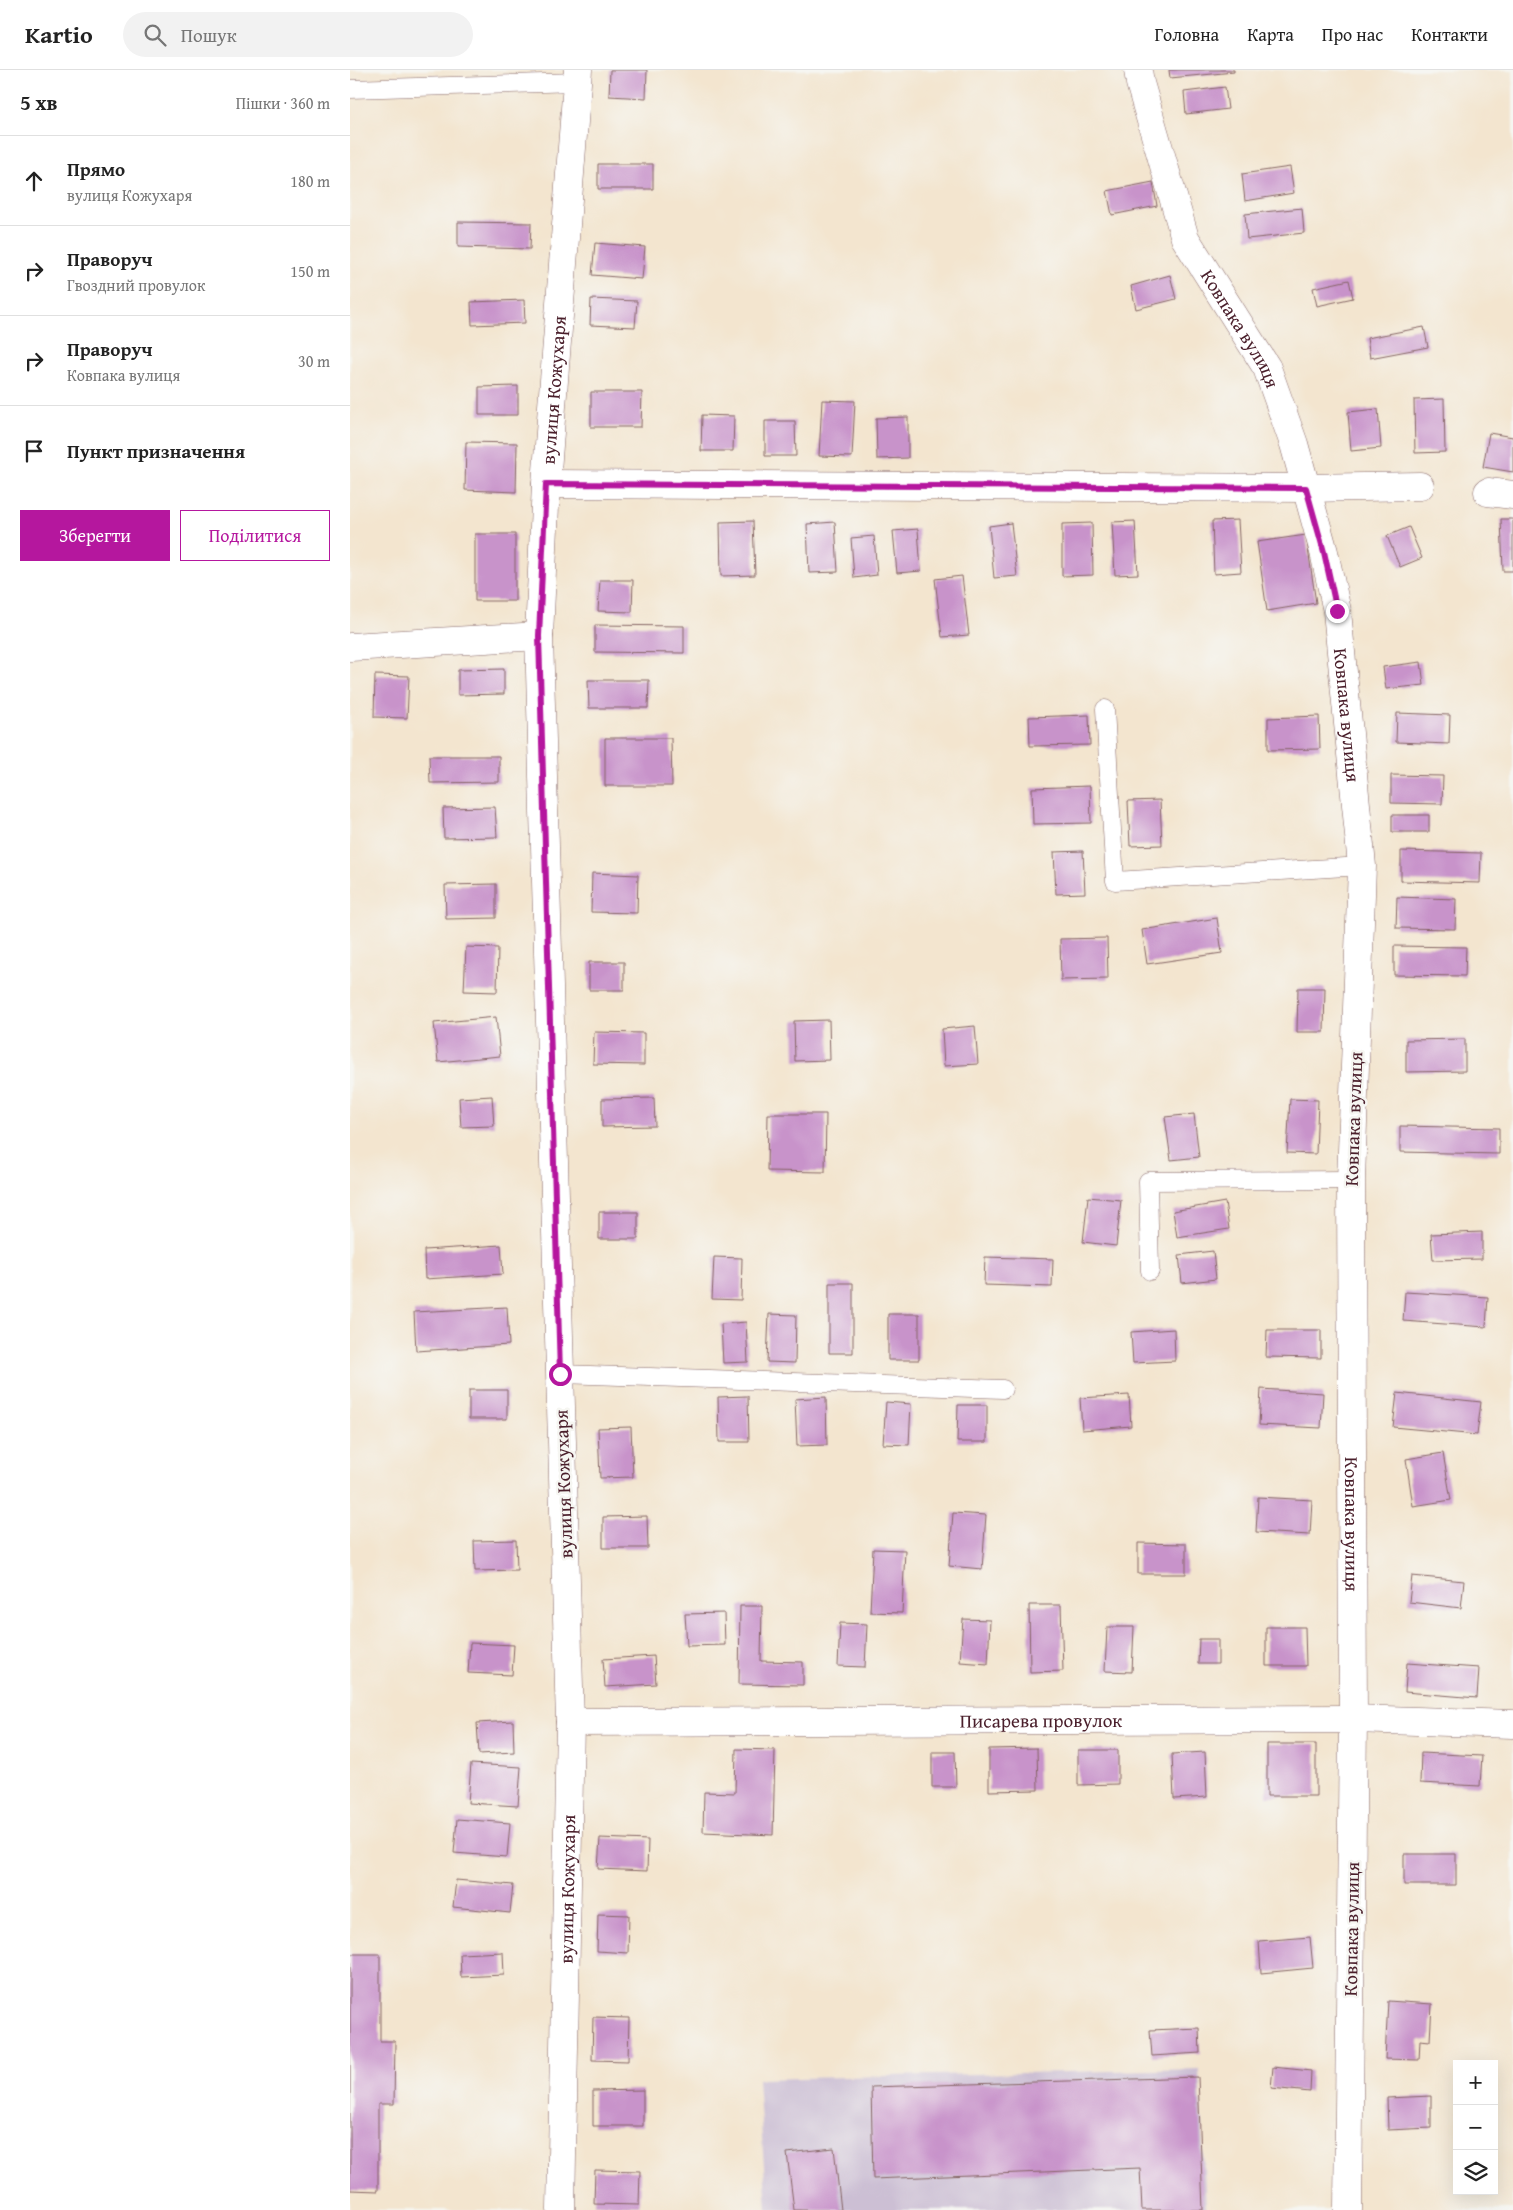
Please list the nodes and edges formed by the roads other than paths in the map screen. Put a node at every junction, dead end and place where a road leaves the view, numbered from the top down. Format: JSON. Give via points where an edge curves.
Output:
{"nodes":[{"id":1,"x":1138,"y":70,"type":"edge"},
{"id":2,"x":577,"y":76,"type":"edge"},
{"id":3,"x":350,"y":89,"type":"edge"},
{"id":4,"x":546,"y":484,"type":"junction"},
{"id":5,"x":1420,"y":486,"type":"dead end"},
{"id":6,"x":1306,"y":488,"type":"junction"},
{"id":7,"x":539,"y":636,"type":"junction"},
{"id":8,"x":350,"y":647,"type":"edge"},
{"id":9,"x":1104,"y":709,"type":"dead end"},
{"id":10,"x":1362,"y":866,"type":"junction"},
{"id":11,"x":1351,"y":1180,"type":"junction"},
{"id":12,"x":1150,"y":1271,"type":"dead end"},
{"id":13,"x":560,"y":1374,"type":"junction"},
{"id":14,"x":1003,"y":1389,"type":"dead end"},
{"id":15,"x":1353,"y":1719,"type":"junction"},
{"id":16,"x":570,"y":1722,"type":"junction"},
{"id":17,"x":1513,"y":1724,"type":"edge"},
{"id":18,"x":561,"y":2210,"type":"edge"},
{"id":19,"x":1348,"y":2210,"type":"edge"}],
"edges":[{"from":1,"to":6,"type":"street","name":"Ковпака вулиця","via":[[1185,238],[1267,368]]},
{"from":2,"to":3,"type":"lane"},
{"from":2,"to":4,"type":"street","name":"вулиця Кожухаря"},
{"from":4,"to":6,"type":"street"},
{"from":4,"to":7,"type":"street","name":"вулиця Кожухаря"},
{"from":5,"to":6,"type":"street"},
{"from":6,"to":10,"type":"street","name":"Ковпака вулиця","via":[[1337,611]]},
{"from":7,"to":8,"type":"street"},
{"from":7,"to":13,"type":"street","name":"вулиця Кожухаря"},
{"from":9,"to":10,"type":"lane","via":[[1115,881]]},
{"from":10,"to":11,"type":"street","name":"Ковпака вулиця"},
{"from":11,"to":12,"type":"lane","via":[[1148,1181]]},
{"from":11,"to":15,"type":"street","name":"Ковпака вулиця"},
{"from":13,"to":14,"type":"lane"},
{"from":13,"to":16,"type":"street","name":"вулиця Кожухаря"},
{"from":15,"to":16,"type":"street","name":"Писарева провулок"},
{"from":15,"to":17,"type":"street","name":"Писарева провулок"},
{"from":15,"to":19,"type":"street","name":"Ковпака вулиця"},
{"from":16,"to":18,"type":"street","name":"вулиця Кожухаря"}]}
